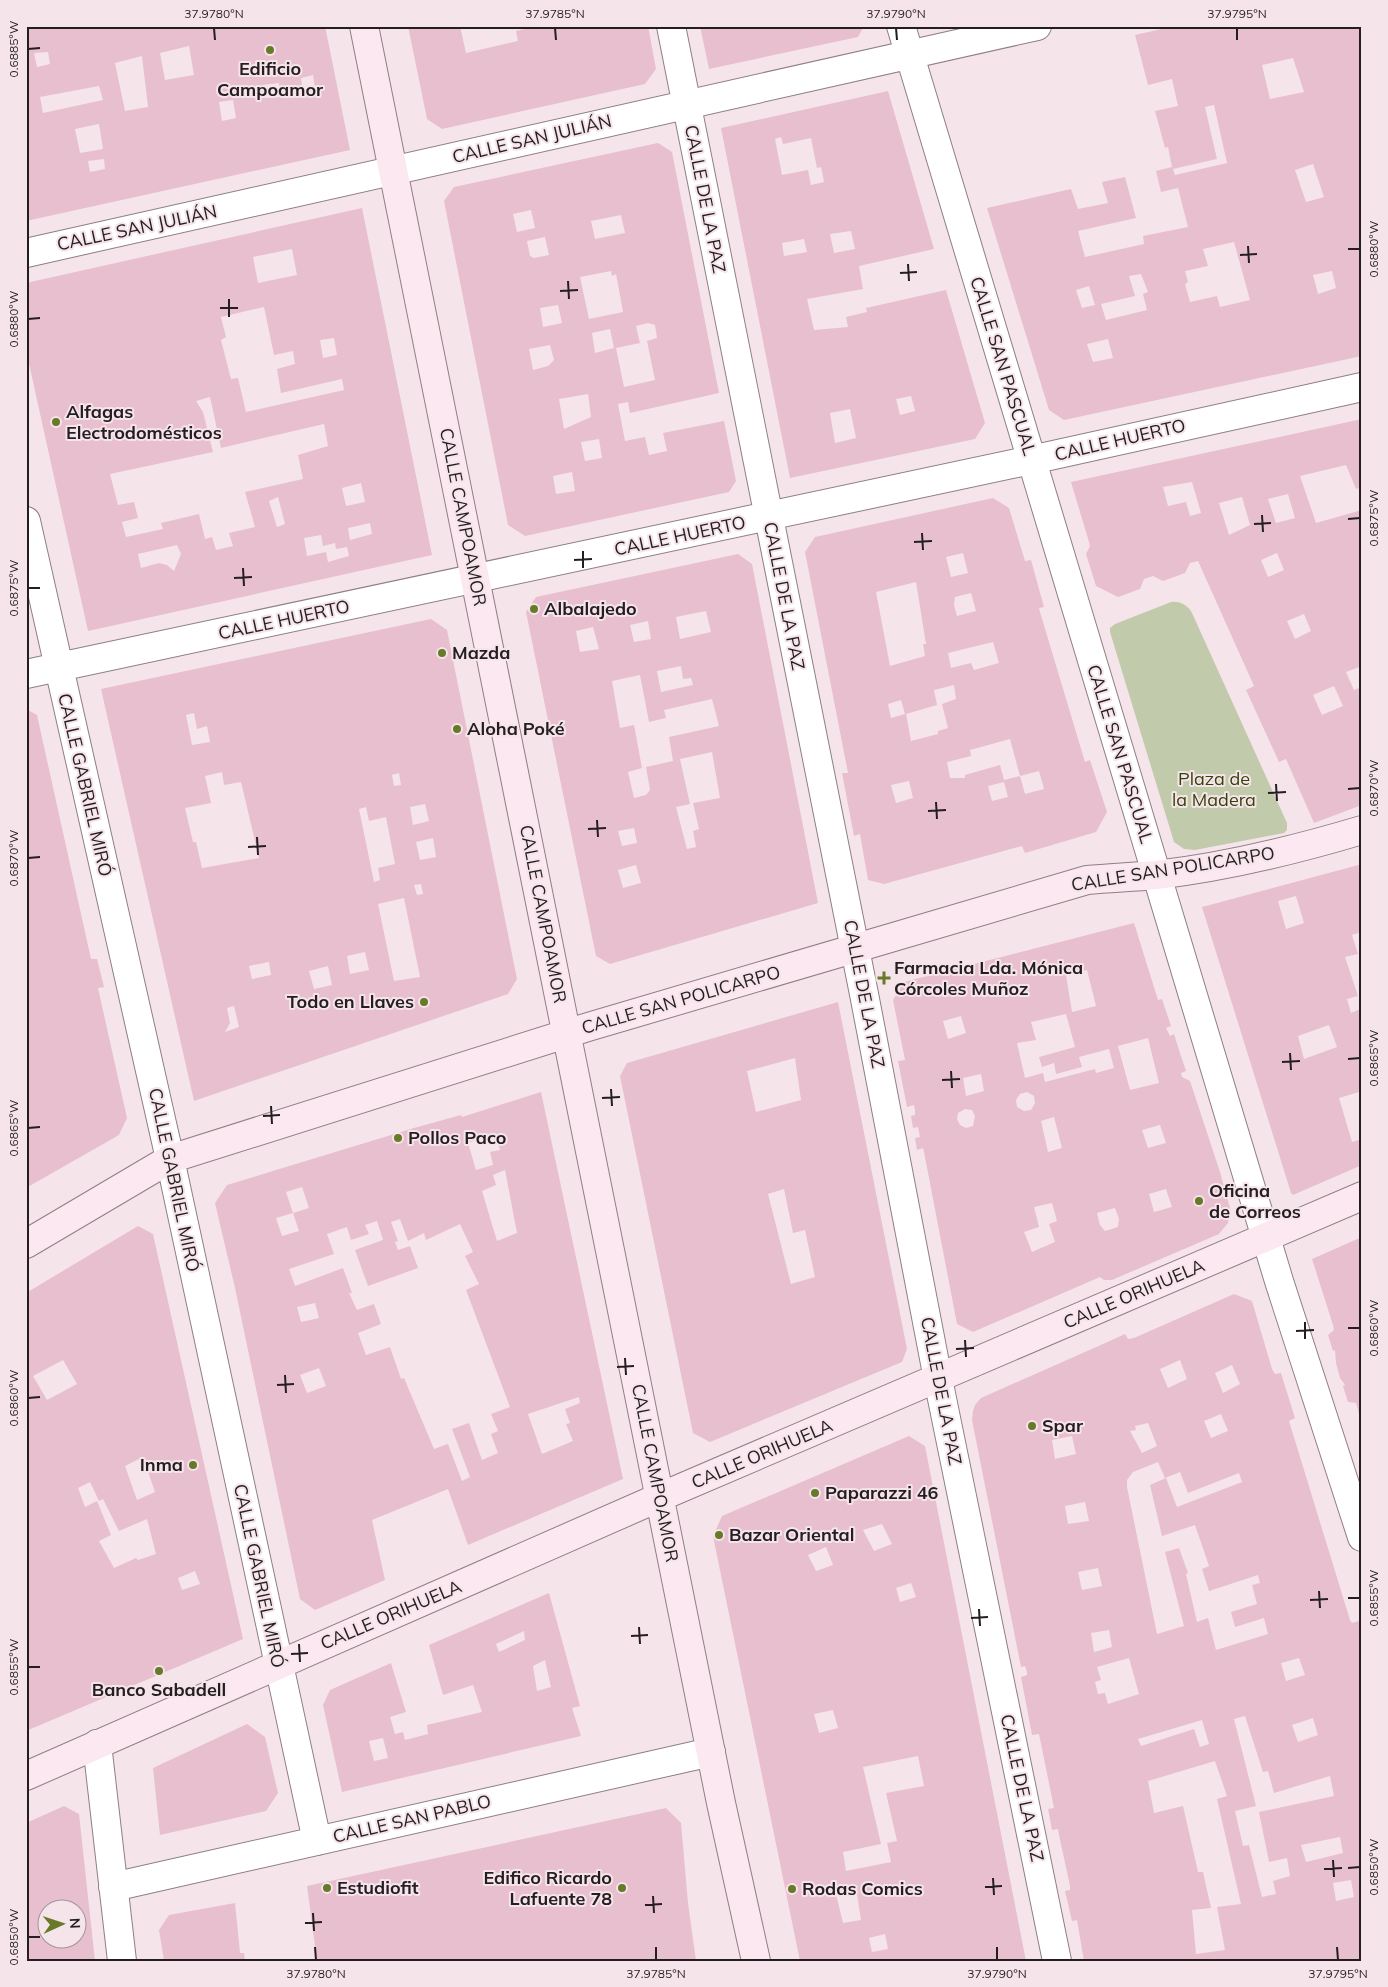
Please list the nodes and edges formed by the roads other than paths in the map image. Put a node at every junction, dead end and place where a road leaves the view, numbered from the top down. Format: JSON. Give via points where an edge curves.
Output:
{"nodes":[{"id":1,"x":364,"y":26,"type":"edge"},
{"id":2,"x":670,"y":26,"type":"edge"},
{"id":3,"x":901,"y":26,"type":"edge"},
{"id":4,"x":1037,"y":26,"type":"edge"},
{"id":5,"x":909,"y":54,"type":"junction"},
{"id":6,"x":686,"y":104,"type":"junction"},
{"id":7,"x":393,"y":171,"type":"junction"},
{"id":8,"x":26,"y":253,"type":"edge"},
{"id":9,"x":1362,"y":387,"type":"edge"},
{"id":10,"x":1031,"y":460,"type":"junction"},
{"id":11,"x":768,"y":517,"type":"junction"},
{"id":12,"x":26,"y":521,"type":"edge"},
{"id":13,"x":475,"y":580,"type":"junction"},
{"id":14,"x":58,"y":668,"type":"junction"},
{"id":15,"x":26,"y":674,"type":"edge"},
{"id":16,"x":1362,"y":830,"type":"edge"},
{"id":17,"x":1156,"y":874,"type":"junction"},
{"id":18,"x":854,"y":949,"type":"junction"},
{"id":19,"x":567,"y":1034,"type":"junction"},
{"id":20,"x":170,"y":1159,"type":"junction"},
{"id":21,"x":1362,"y":1196,"type":"edge"},
{"id":22,"x":1265,"y":1237,"type":"junction"},
{"id":23,"x":26,"y":1244,"type":"edge"},
{"id":24,"x":938,"y":1378,"type":"junction"},
{"id":25,"x":660,"y":1497,"type":"junction"},
{"id":26,"x":1362,"y":1538,"type":"edge"},
{"id":27,"x":278,"y":1664,"type":"junction"},
{"id":28,"x":97,"y":1744,"type":"junction"},
{"id":29,"x":711,"y":1752,"type":"junction"},
{"id":30,"x":26,"y":1776,"type":"edge"},
{"id":31,"x":721,"y":1803,"type":"junction"},
{"id":32,"x":317,"y":1841,"type":"junction"},
{"id":33,"x":113,"y":1887,"type":"junction"},
{"id":34,"x":122,"y":1961,"type":"edge"},
{"id":35,"x":738,"y":1961,"type":"edge"},
{"id":36,"x":756,"y":1961,"type":"edge"},
{"id":37,"x":1057,"y":1961,"type":"edge"}],
"edges":[{"from":1,"to":7,"type":"street","name":"CALLE CAMPOAMOR"},
{"from":2,"to":6,"type":"street","name":"CALLE DE LA PAZ"},
{"from":3,"to":5,"type":"street","name":"CALLE SAN PASCUAL"},
{"from":4,"to":5,"type":"street","name":"CALLE SAN JULIÁN"},
{"from":5,"to":6,"type":"street","name":"CALLE SAN JULIÁN"},
{"from":5,"to":10,"type":"street","name":"CALLE SAN PASCUAL"},
{"from":6,"to":7,"type":"street","name":"CALLE SAN JULIÁN"},
{"from":6,"to":11,"type":"street","name":"CALLE DE LA PAZ"},
{"from":7,"to":8,"type":"street","name":"CALLE SAN JULIÁN"},
{"from":7,"to":13,"type":"street","name":"CALLE CAMPOAMOR"},
{"from":9,"to":10,"type":"street","name":"CALLE HUERTO"},
{"from":10,"to":11,"type":"street","name":"CALLE HUERTO"},
{"from":10,"to":17,"type":"street","name":"CALLE SAN PASCUAL"},
{"from":11,"to":13,"type":"street","name":"CALLE HUERTO"},
{"from":11,"to":18,"type":"street","name":"CALLE DE LA PAZ"},
{"from":12,"to":14,"type":"street","name":"CALLE GABRIEL MIRÓ"},
{"from":13,"to":14,"type":"street","name":"CALLE HUERTO"},
{"from":13,"to":19,"type":"street","name":"CALLE CAMPOAMOR"},
{"from":14,"to":15,"type":"street","name":"CALLE HUERTO"},
{"from":14,"to":20,"type":"street","name":"CALLE GABRIEL MIRÓ"},
{"from":16,"to":17,"type":"street","name":"CALLE SAN POLICARPO","via":[[1241,861]]},
{"from":17,"to":18,"type":"street","name":"CALLE SAN POLICARPO","via":[[1087,880]]},
{"from":17,"to":22,"type":"street","name":"CALLE SAN PASCUAL"},
{"from":18,"to":19,"type":"street","name":"CALLE SAN POLICARPO"},
{"from":18,"to":24,"type":"street","name":"CALLE DE LA PAZ"},
{"from":19,"to":20,"type":"street","name":"CALLE SAN POLICARPO"},
{"from":19,"to":25,"type":"street","name":"CALLE CAMPOAMOR"},
{"from":20,"to":23,"type":"street","name":"CALLE SAN POLICARPO"},
{"from":20,"to":27,"type":"street","name":"CALLE GABRIEL MIRÓ"},
{"from":21,"to":22,"type":"street","name":"CALLE ORIHUELA"},
{"from":22,"to":24,"type":"street","name":"CALLE ORIHUELA"},
{"from":22,"to":26,"type":"street","name":"CALLE SAN PASCUAL"},
{"from":24,"to":25,"type":"street","name":"CALLE ORIHUELA"},
{"from":24,"to":37,"type":"street","name":"CALLE DE LA PAZ"},
{"from":25,"to":27,"type":"street","name":"CALLE ORIHUELA"},
{"from":25,"to":29,"type":"street","name":"CALLE CAMPOAMOR"},
{"from":27,"to":28,"type":"street","name":"CALLE ORIHUELA"},
{"from":27,"to":32,"type":"street","name":"CALLE GABRIEL MIRÓ"},
{"from":28,"to":30,"type":"street","name":"CALLE ORIHUELA"},
{"from":28,"to":33,"type":"street"},
{"from":29,"to":31,"type":"street","name":"CALLE CAMPOAMOR"},
{"from":29,"to":32,"type":"street","name":"CALLE SAN PABLO"},
{"from":31,"to":35,"type":"street","name":"CALLE CAMPOAMOR"},
{"from":31,"to":36,"type":"street","name":"CALLE CAMPOAMOR"},
{"from":32,"to":33,"type":"street","name":"CALLE SAN PABLO"},
{"from":33,"to":34,"type":"street"}]}
